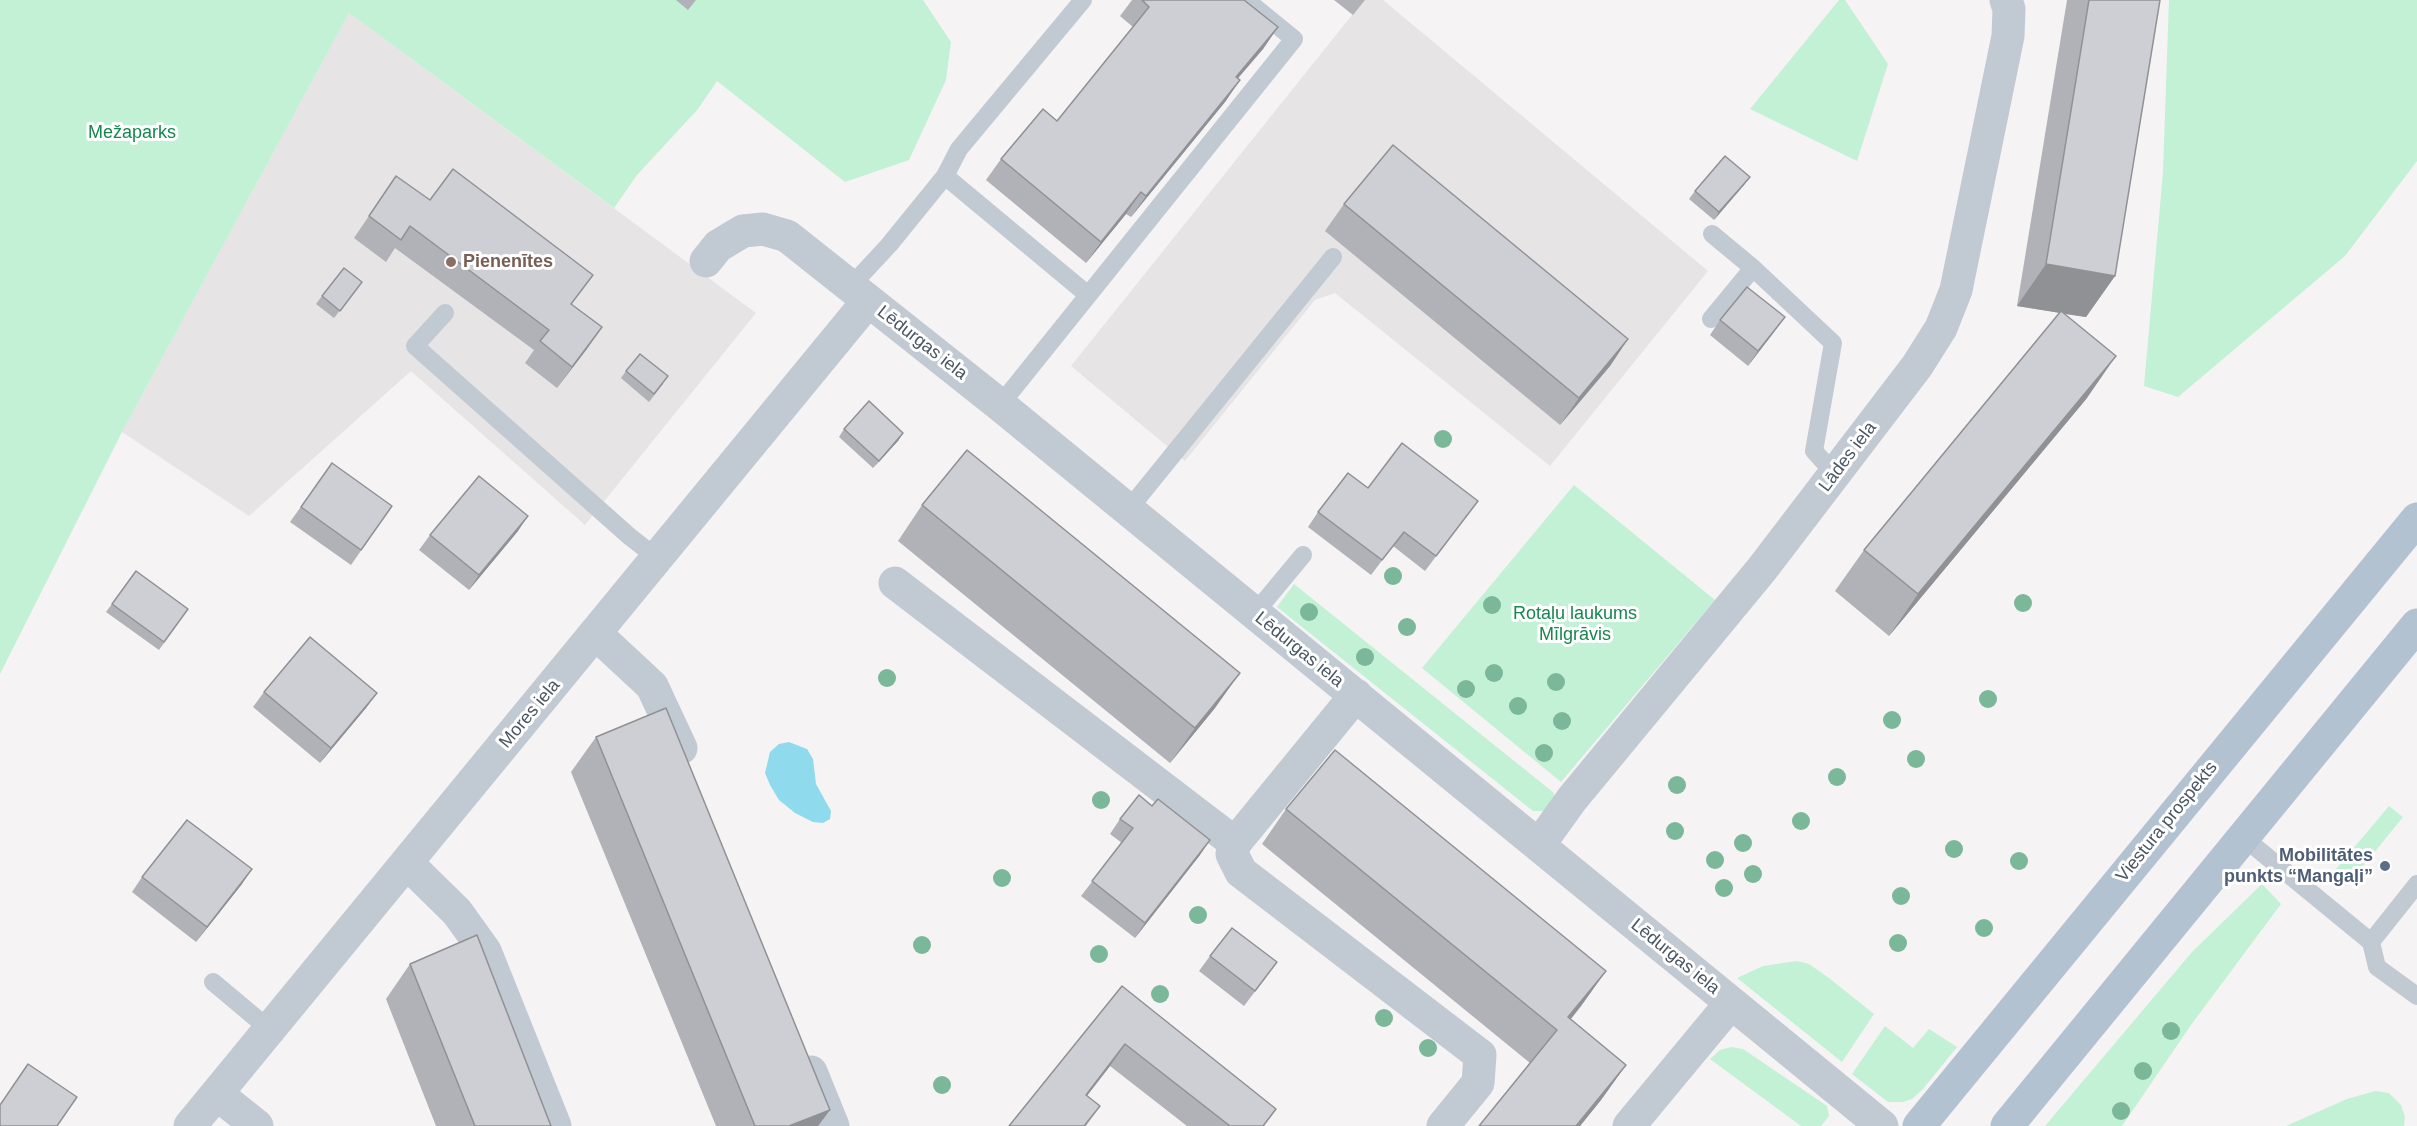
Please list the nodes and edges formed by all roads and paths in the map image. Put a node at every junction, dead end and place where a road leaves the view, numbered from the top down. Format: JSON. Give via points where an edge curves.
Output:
{"nodes":[{"id":1,"x":1083,"y":0,"type":"edge"},
{"id":2,"x":1246,"y":0,"type":"edge"},
{"id":3,"x":2006,"y":0,"type":"edge"},
{"id":4,"x":945,"y":176,"type":"junction"},
{"id":5,"x":1712,"y":234,"type":"dead end"},
{"id":6,"x":1333,"y":257,"type":"dead end"},
{"id":7,"x":706,"y":261,"type":"dead end"},
{"id":8,"x":1753,"y":268,"type":"junction"},
{"id":9,"x":859,"y":294,"type":"junction"},
{"id":10,"x":1088,"y":295,"type":"junction"},
{"id":11,"x":445,"y":313,"type":"dead end"},
{"id":12,"x":1711,"y":319,"type":"dead end"},
{"id":13,"x":1000,"y":405,"type":"junction"},
{"id":14,"x":1835,"y":474,"type":"junction"},
{"id":15,"x":1128,"y":510,"type":"junction"},
{"id":16,"x":2417,"y":519,"type":"edge"},
{"id":17,"x":1303,"y":555,"type":"dead end"},
{"id":18,"x":657,"y":558,"type":"junction"},
{"id":19,"x":895,"y":583,"type":"dead end"},
{"id":20,"x":1254,"y":614,"type":"junction"},
{"id":21,"x":2417,"y":625,"type":"edge"},
{"id":22,"x":596,"y":634,"type":"junction"},
{"id":23,"x":1356,"y":695,"type":"junction"},
{"id":24,"x":693,"y":780,"type":"edge"},
{"id":25,"x":2243,"y":837,"type":"junction"},
{"id":26,"x":1235,"y":843,"type":"junction"},
{"id":27,"x":1539,"y":845,"type":"junction"},
{"id":28,"x":407,"y":863,"type":"junction"},
{"id":29,"x":2417,"y":884,"type":"edge"},
{"id":30,"x":2371,"y":942,"type":"junction"},
{"id":31,"x":213,"y":982,"type":"dead end"},
{"id":32,"x":2417,"y":996,"type":"edge"},
{"id":33,"x":1731,"y":1003,"type":"junction"},
{"id":34,"x":269,"y":1029,"type":"junction"},
{"id":35,"x":798,"y":1039,"type":"edge"},
{"id":36,"x":217,"y":1094,"type":"junction"},
{"id":37,"x":190,"y":1126,"type":"edge"},
{"id":38,"x":257,"y":1126,"type":"edge"},
{"id":39,"x":555,"y":1126,"type":"edge"},
{"id":40,"x":833,"y":1126,"type":"edge"},
{"id":41,"x":1443,"y":1126,"type":"edge"},
{"id":42,"x":1629,"y":1126,"type":"edge"},
{"id":43,"x":1882,"y":1126,"type":"edge"},
{"id":44,"x":1919,"y":1126,"type":"edge"},
{"id":45,"x":2007,"y":1126,"type":"edge"}],
"edges":[{"from":1,"to":4,"type":"lane","via":[[959,149]]},
{"from":2,"to":10,"type":"lane","via":[[1294,39]]},
{"from":3,"to":14,"type":"street","name":"Lādes iela","via":[[2008,36],[1956,290],[1941,328],[1917,366]]},
{"from":4,"to":9,"type":"lane","via":[[889,245]]},
{"from":4,"to":10,"type":"lane"},
{"from":5,"to":8,"type":"lane"},
{"from":6,"to":15,"type":"lane"},
{"from":7,"to":9,"type":"street","name":"Lēdurgas iela","via":[[726,240],[743,231],[763,229],[787,236]]},
{"from":8,"to":12,"type":"lane"},
{"from":8,"to":14,"type":"lane","via":[[1833,343],[1814,451]]},
{"from":9,"to":13,"type":"street","name":"Lēdurgas iela"},
{"from":9,"to":18,"type":"street","name":"Mores iela"},
{"from":10,"to":13,"type":"lane"},
{"from":11,"to":18,"type":"lane","via":[[415,346]]},
{"from":13,"to":15,"type":"street","name":"Lēdurgas iela"},
{"from":14,"to":27,"type":"street","name":"Lādes iela"},
{"from":15,"to":20,"type":"street","name":"Lēdurgas iela"},
{"from":16,"to":44,"type":"main road","name":"Viestura prospekts"},
{"from":17,"to":20,"type":"lane"},
{"from":18,"to":22,"type":"street","name":"Mores iela"},
{"from":19,"to":26,"type":"street"},
{"from":20,"to":23,"type":"street","name":"Lēdurgas iela"},
{"from":21,"to":25,"type":"main road"},
{"from":22,"to":24,"type":"street","via":[[652,686]]},
{"from":22,"to":28,"type":"street","name":"Mores iela"},
{"from":23,"to":26,"type":"street"},
{"from":23,"to":27,"type":"street","name":"Lēdurgas iela"},
{"from":25,"to":30,"type":"lane"},
{"from":25,"to":45,"type":"main road"},
{"from":26,"to":41,"type":"street","via":[[1232,854],[1241,872],[1480,1056],[1478,1083]]},
{"from":27,"to":33,"type":"street","name":"Lēdurgas iela"},
{"from":28,"to":34,"type":"street","name":"Mores iela"},
{"from":28,"to":39,"type":"street","via":[[457,912],[485,951]]},
{"from":29,"to":30,"type":"lane"},
{"from":30,"to":32,"type":"lane","via":[[2377,967]]},
{"from":31,"to":34,"type":"lane"},
{"from":33,"to":42,"type":"street"},
{"from":33,"to":43,"type":"street","name":"Lēdurgas iela"},
{"from":34,"to":36,"type":"street","name":"Mores iela"},
{"from":35,"to":40,"type":"street"},
{"from":36,"to":37,"type":"street","name":"Mores iela"},
{"from":36,"to":38,"type":"street"}]}
